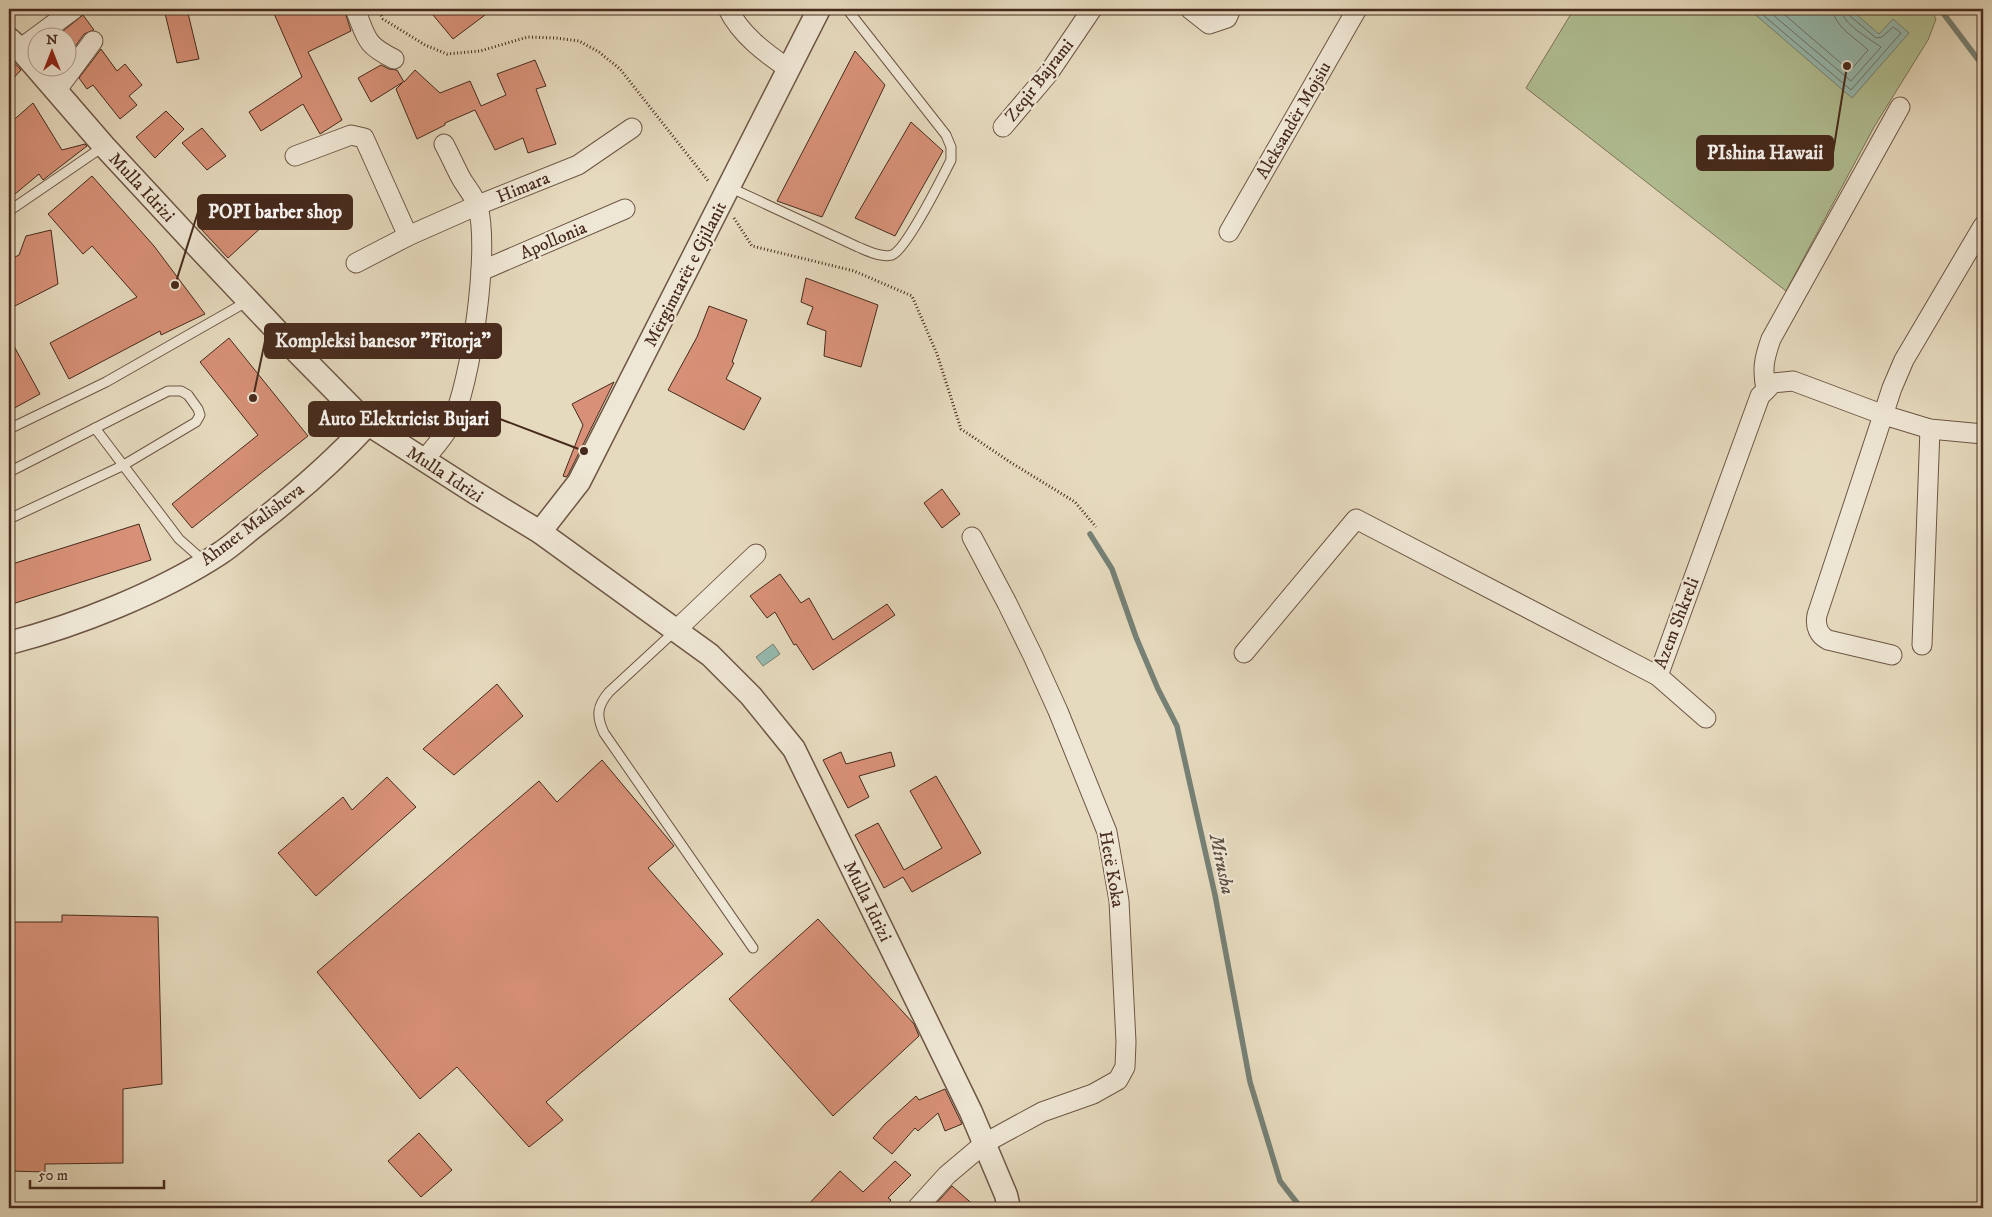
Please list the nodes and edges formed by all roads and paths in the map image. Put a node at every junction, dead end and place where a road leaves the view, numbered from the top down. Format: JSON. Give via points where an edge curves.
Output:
{"nodes":[{"id":1,"x":74,"y":9,"type":"edge"},
{"id":2,"x":355,"y":9,"type":"edge"},
{"id":3,"x":378,"y":9,"type":"edge"},
{"id":4,"x":728,"y":9,"type":"edge"},
{"id":5,"x":819,"y":9,"type":"edge"},
{"id":6,"x":847,"y":9,"type":"edge"},
{"id":7,"x":1092,"y":9,"type":"edge"},
{"id":8,"x":1190,"y":9,"type":"edge"},
{"id":9,"x":1232,"y":9,"type":"edge"},
{"id":10,"x":1357,"y":9,"type":"edge"},
{"id":11,"x":92,"y":42,"type":"dead end"},
{"id":12,"x":14,"y":44,"type":"edge"},
{"id":13,"x":394,"y":59,"type":"dead end"},
{"id":14,"x":789,"y":69,"type":"junction"},
{"id":15,"x":56,"y":91,"type":"junction"},
{"id":16,"x":1900,"y":107,"type":"dead end"},
{"id":17,"x":1003,"y":127,"type":"dead end"},
{"id":18,"x":632,"y":128,"type":"dead end"},
{"id":19,"x":444,"y":144,"type":"dead end"},
{"id":20,"x":104,"y":146,"type":"junction"},
{"id":21,"x":295,"y":156,"type":"dead end"},
{"id":22,"x":725,"y":193,"type":"junction"},
{"id":23,"x":478,"y":205,"type":"junction"},
{"id":24,"x":625,"y":209,"type":"dead end"},
{"id":25,"x":9,"y":211,"type":"edge"},
{"id":26,"x":1983,"y":226,"type":"edge"},
{"id":27,"x":1229,"y":232,"type":"dead end"},
{"id":28,"x":408,"y":236,"type":"junction"},
{"id":29,"x":356,"y":263,"type":"dead end"},
{"id":30,"x":480,"y":271,"type":"junction"},
{"id":31,"x":248,"y":301,"type":"junction"},
{"id":32,"x":1766,"y":390,"type":"junction"},
{"id":33,"x":1884,"y":415,"type":"junction"},
{"id":34,"x":368,"y":424,"type":"junction"},
{"id":35,"x":95,"y":428,"type":"junction"},
{"id":36,"x":9,"y":429,"type":"edge"},
{"id":37,"x":1930,"y":429,"type":"junction"},
{"id":38,"x":1983,"y":434,"type":"edge"},
{"id":39,"x":424,"y":460,"type":"junction"},
{"id":40,"x":122,"y":466,"type":"junction"},
{"id":41,"x":9,"y":472,"type":"edge"},
{"id":42,"x":9,"y":519,"type":"edge"},
{"id":43,"x":1096,"y":527,"type":"dead end"},
{"id":44,"x":540,"y":532,"type":"junction"},
{"id":45,"x":972,"y":537,"type":"dead end"},
{"id":46,"x":756,"y":554,"type":"dead end"},
{"id":47,"x":205,"y":562,"type":"junction"},
{"id":48,"x":675,"y":631,"type":"junction"},
{"id":49,"x":9,"y":643,"type":"edge"},
{"id":50,"x":1922,"y":646,"type":"dead end"},
{"id":51,"x":1244,"y":653,"type":"dead end"},
{"id":52,"x":1892,"y":655,"type":"dead end"},
{"id":53,"x":1658,"y":676,"type":"junction"},
{"id":54,"x":1706,"y":718,"type":"dead end"},
{"id":55,"x":753,"y":948,"type":"dead end"},
{"id":56,"x":985,"y":1143,"type":"junction"},
{"id":57,"x":917,"y":1208,"type":"edge"},
{"id":58,"x":1009,"y":1208,"type":"edge"}],
"edges":[{"from":1,"to":12,"type":"street"},
{"from":2,"to":13,"type":"street","via":[[368,43]]},
{"from":3,"to":22,"type":"path","via":[[383,19],[425,45],[447,54],[480,51],[528,37],[579,42],[600,52],[620,69]]},
{"from":4,"to":14,"type":"street","via":[[749,38]]},
{"from":5,"to":14,"type":"street","name":"Mërgimtarët e Gjilanit"},
{"from":6,"to":22,"type":"lane","via":[[946,135],[951,147],[951,160],[909,236],[897,252],[879,254]]},
{"from":7,"to":17,"type":"street","name":"Zeqir Bajrami","via":[[1048,74]]},
{"from":8,"to":9,"type":"street","via":[[1209,24],[1227,18]]},
{"from":10,"to":27,"type":"street","name":"Aleksandër Mojsiu"},
{"from":11,"to":15,"type":"street"},
{"from":12,"to":15,"type":"street","name":"Mulla Idrizi"},
{"from":14,"to":22,"type":"street","name":"Mërgimtarët e Gjilanit"},
{"from":15,"to":20,"type":"street","name":"Mulla Idrizi"},
{"from":16,"to":32,"type":"street","via":[[1771,339],[1764,358]]},
{"from":18,"to":23,"type":"street","name":"Himara","via":[[578,165]]},
{"from":19,"to":23,"type":"street"},
{"from":20,"to":25,"type":"lane"},
{"from":20,"to":31,"type":"street","name":"Mulla Idrizi"},
{"from":21,"to":28,"type":"street","via":[[351,135],[364,138]]},
{"from":22,"to":43,"type":"path","via":[[752,246],[854,272],[912,296],[938,354],[961,429],[1074,502]]},
{"from":22,"to":44,"type":"street","name":"Mërgimtarët e Gjilanit","via":[[580,482]]},
{"from":23,"to":28,"type":"street","name":"Himara"},
{"from":23,"to":30,"type":"street","via":[[482,230]]},
{"from":24,"to":30,"type":"street","name":"Apollonia"},
{"from":26,"to":33,"type":"street","via":[[1904,360]]},
{"from":28,"to":29,"type":"street","name":"Himara"},
{"from":30,"to":39,"type":"street","via":[[477,313],[461,400],[450,425]]},
{"from":31,"to":34,"type":"street","name":"Mulla Idrizi"},
{"from":31,"to":36,"type":"lane","via":[[106,382]]},
{"from":32,"to":33,"type":"street","via":[[1774,383],[1793,381]]},
{"from":32,"to":53,"type":"street","name":"Azem Shkreli","via":[[1760,396]]},
{"from":33,"to":37,"type":"street"},
{"from":33,"to":52,"type":"street","via":[[1816,620],[1820,634],[1828,640]]},
{"from":34,"to":39,"type":"street","name":"Mulla Idrizi"},
{"from":34,"to":47,"type":"street","name":"Ahmet Malisheva","via":[[342,452],[277,509]]},
{"from":35,"to":40,"type":"lane"},
{"from":35,"to":40,"type":"lane","via":[[168,391],[181,391],[188,395],[198,409],[200,415],[196,422]]},
{"from":35,"to":41,"type":"lane"},
{"from":37,"to":38,"type":"street"},
{"from":37,"to":50,"type":"street"},
{"from":39,"to":44,"type":"street","name":"Mulla Idrizi"},
{"from":40,"to":42,"type":"lane"},
{"from":40,"to":47,"type":"lane","via":[[179,539]]},
{"from":44,"to":48,"type":"street","name":"Mulla Idrizi"},
{"from":45,"to":56,"type":"street","name":"Hetë Koka","via":[[1040,672],[1107,832],[1120,901],[1126,1042],[1125,1067],[1118,1080],[1093,1094],[1042,1112]]},
{"from":46,"to":48,"type":"street"},
{"from":47,"to":49,"type":"street","name":"Ahmet Malisheva","via":[[144,596]]},
{"from":48,"to":55,"type":"lane","via":[[608,692],[600,703],[599,718],[609,740]]},
{"from":48,"to":56,"type":"street","name":"Mulla Idrizi","via":[[724,668],[794,749]]},
{"from":51,"to":53,"type":"street","name":"Azem Shkreli","via":[[1356,519]]},
{"from":53,"to":54,"type":"street"},
{"from":56,"to":57,"type":"street","name":"Hetë Koka","via":[[946,1175]]},
{"from":56,"to":58,"type":"street","name":"Mulla Idrizi"}]}
